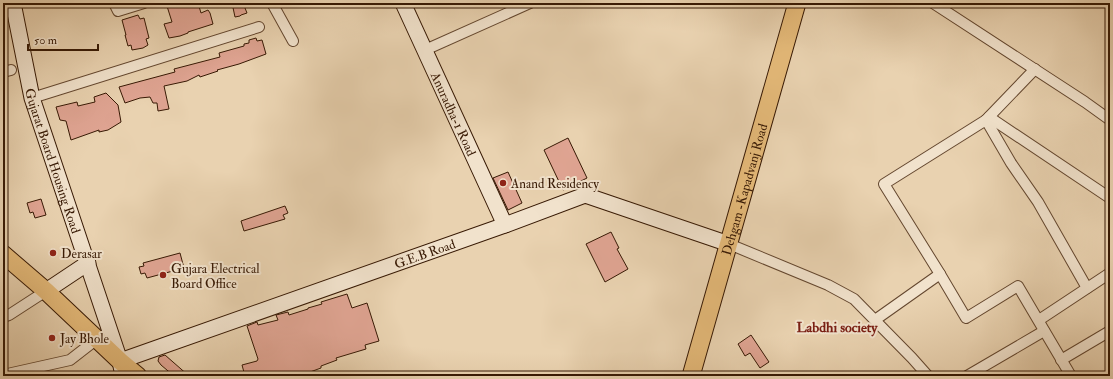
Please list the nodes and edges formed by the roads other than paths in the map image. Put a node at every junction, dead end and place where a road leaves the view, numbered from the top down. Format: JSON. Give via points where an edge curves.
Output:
{"nodes":[{"id":1,"x":13,"y":3,"type":"edge"},
{"id":2,"x":114,"y":3,"type":"edge"},
{"id":3,"x":144,"y":3,"type":"edge"},
{"id":4,"x":272,"y":3,"type":"edge"},
{"id":5,"x":403,"y":3,"type":"edge"},
{"id":6,"x":530,"y":3,"type":"edge"},
{"id":7,"x":797,"y":3,"type":"edge"},
{"id":8,"x":933,"y":3,"type":"edge"},
{"id":9,"x":258,"y":27,"type":"dead end"},
{"id":10,"x":293,"y":41,"type":"dead end"},
{"id":11,"x":425,"y":50,"type":"junction"},
{"id":12,"x":1035,"y":69,"type":"junction"},
{"id":13,"x":32,"y":98,"type":"junction"},
{"id":14,"x":988,"y":119,"type":"junction"},
{"id":15,"x":1110,"y":120,"type":"edge"},
{"id":16,"x":1110,"y":198,"type":"edge"},
{"id":17,"x":505,"y":225,"type":"junction"},
{"id":18,"x":729,"y":244,"type":"junction"},
{"id":19,"x":3,"y":254,"type":"edge"},
{"id":20,"x":88,"y":263,"type":"junction"},
{"id":21,"x":1110,"y":272,"type":"edge"},
{"id":22,"x":940,"y":274,"type":"junction"},
{"id":23,"x":1087,"y":288,"type":"junction"},
{"id":24,"x":46,"y":291,"type":"junction"},
{"id":25,"x":3,"y":317,"type":"edge"},
{"id":26,"x":875,"y":320,"type":"junction"},
{"id":27,"x":1039,"y":320,"type":"junction"},
{"id":28,"x":1044,"y":331,"type":"junction"},
{"id":29,"x":1110,"y":331,"type":"edge"},
{"id":30,"x":97,"y":339,"type":"junction"},
{"id":31,"x":1061,"y":360,"type":"junction"},
{"id":32,"x":121,"y":369,"type":"edge"},
{"id":33,"x":3,"y":376,"type":"edge"},
{"id":34,"x":138,"y":376,"type":"edge"},
{"id":35,"x":691,"y":376,"type":"edge"},
{"id":36,"x":928,"y":376,"type":"edge"},
{"id":37,"x":967,"y":376,"type":"edge"},
{"id":38,"x":1071,"y":376,"type":"edge"}],
"edges":[{"from":1,"to":13,"type":"street","name":"Gujarat Board Housing Road"},
{"from":2,"to":3,"type":"street","via":[[118,11]]},
{"from":4,"to":10,"type":"street"},
{"from":5,"to":11,"type":"street","name":"Anuradha-1 Road"},
{"from":6,"to":11,"type":"street"},
{"from":7,"to":18,"type":"main road","name":"Dehgam -Kapadvanj Road"},
{"from":8,"to":12,"type":"street"},
{"from":9,"to":13,"type":"street"},
{"from":11,"to":17,"type":"street","name":"Anuradha-1 Road"},
{"from":12,"to":14,"type":"street"},
{"from":12,"to":15,"type":"street"},
{"from":13,"to":20,"type":"street","name":"Gujarat Board Housing Road"},
{"from":14,"to":16,"type":"street"},
{"from":14,"to":22,"type":"street","via":[[884,184]]},
{"from":14,"to":23,"type":"street","via":[[1011,163],[1038,202]]},
{"from":17,"to":18,"type":"street","name":"G.E.B Road","via":[[585,195]]},
{"from":17,"to":32,"type":"street","name":"G.E.B Road","via":[[175,343]]},
{"from":18,"to":26,"type":"street","via":[[828,285],[854,299]]},
{"from":18,"to":35,"type":"main road","name":"Dehgam -Kapadvanj Road"},
{"from":19,"to":24,"type":"main road"},
{"from":20,"to":24,"type":"street"},
{"from":20,"to":32,"type":"street","name":"Gujarat Board Housing Road"},
{"from":21,"to":23,"type":"street"},
{"from":22,"to":26,"type":"street"},
{"from":22,"to":27,"type":"street","via":[[966,318],[1018,286]]},
{"from":23,"to":27,"type":"street"},
{"from":24,"to":25,"type":"street"},
{"from":24,"to":30,"type":"main road"},
{"from":26,"to":36,"type":"street"},
{"from":27,"to":28,"type":"street"},
{"from":28,"to":31,"type":"street"},
{"from":28,"to":37,"type":"street"},
{"from":29,"to":31,"type":"street"},
{"from":30,"to":32,"type":"main road"},
{"from":30,"to":33,"type":"street","via":[[70,360]]},
{"from":31,"to":38,"type":"street"},
{"from":32,"to":34,"type":"main road"}]}
